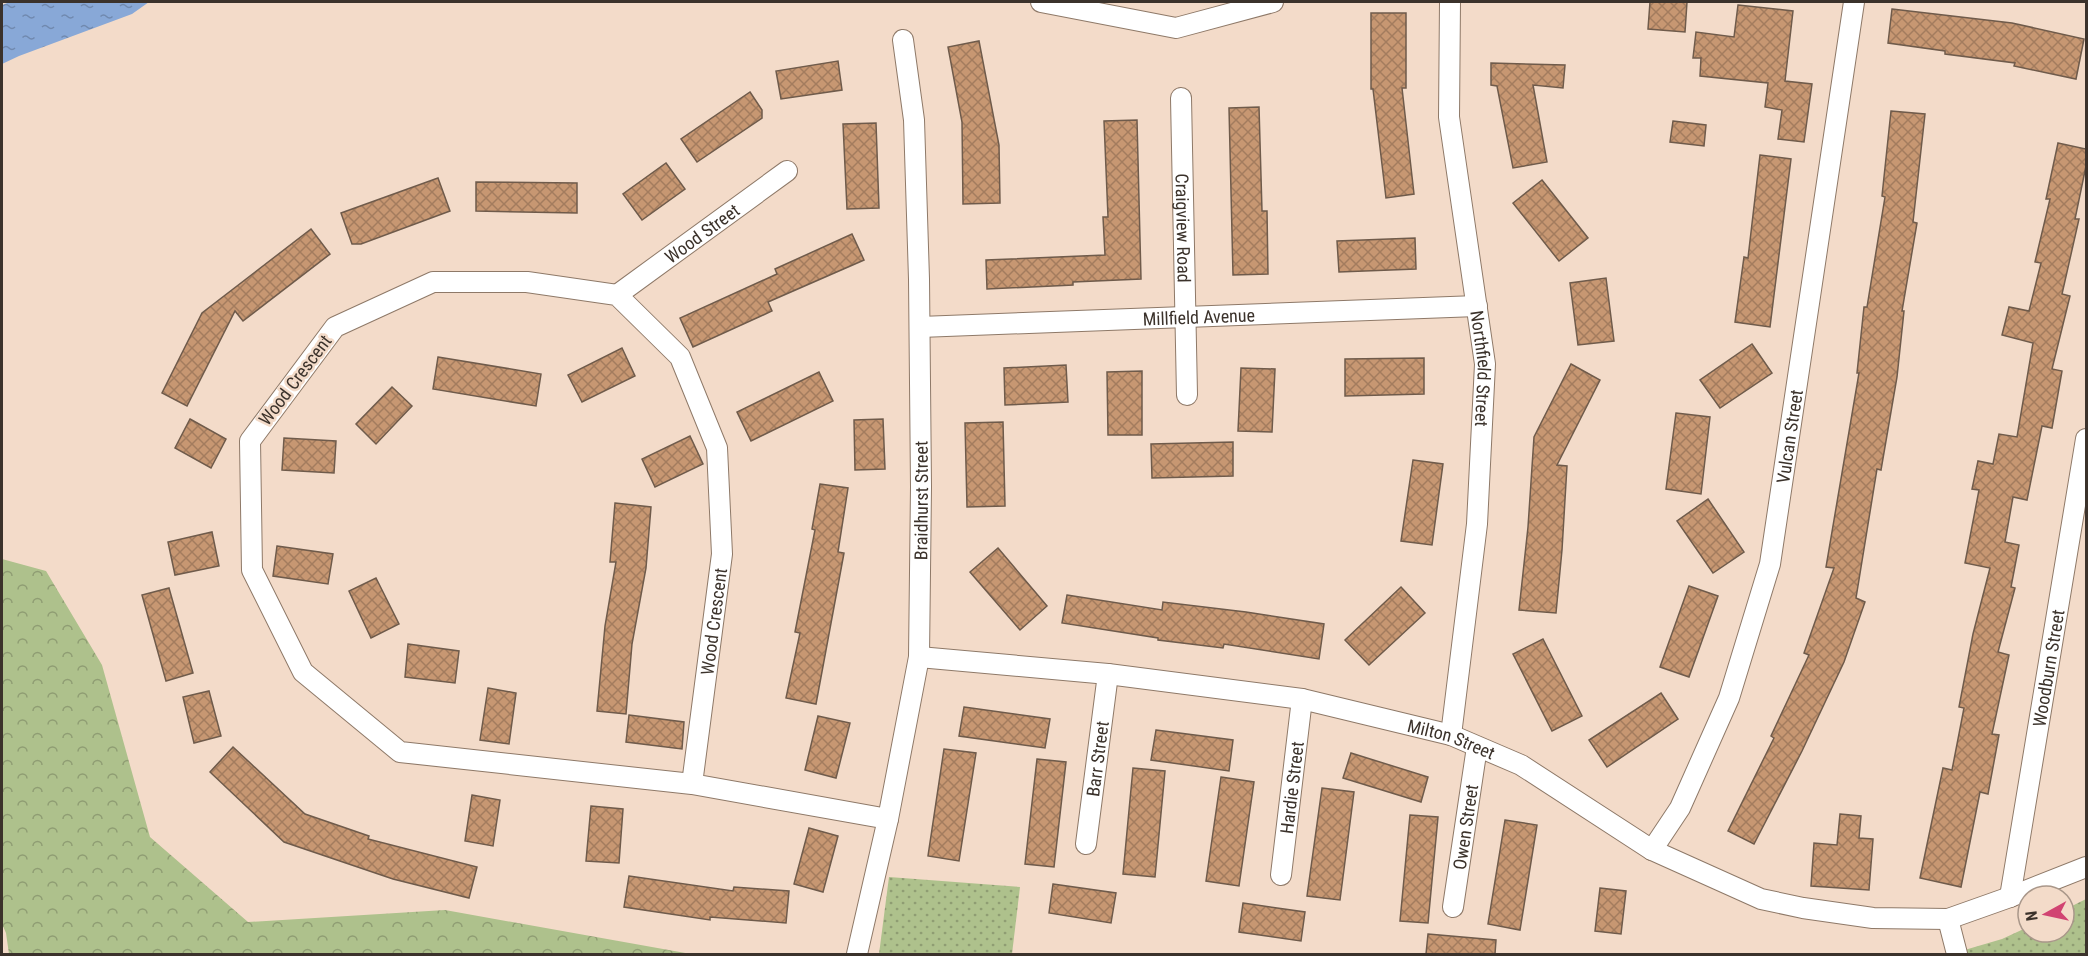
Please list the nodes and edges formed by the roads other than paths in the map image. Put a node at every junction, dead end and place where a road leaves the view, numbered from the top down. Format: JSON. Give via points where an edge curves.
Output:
{"nodes":[{"id":1,"x":1041,"y":2,"type":"edge"},
{"id":2,"x":1273,"y":2,"type":"edge"},
{"id":3,"x":1450,"y":2,"type":"edge"},
{"id":4,"x":1854,"y":2,"type":"edge"},
{"id":5,"x":903,"y":40,"type":"dead end"},
{"id":6,"x":1181,"y":98,"type":"dead end"},
{"id":7,"x":787,"y":171,"type":"dead end"},
{"id":8,"x":617,"y":295,"type":"junction"},
{"id":9,"x":1478,"y":306,"type":"junction"},
{"id":10,"x":1186,"y":317,"type":"junction"},
{"id":11,"x":920,"y":327,"type":"junction"},
{"id":12,"x":1187,"y":395,"type":"dead end"},
{"id":13,"x":2086,"y":440,"type":"edge"},
{"id":14,"x":919,"y":657,"type":"junction"},
{"id":15,"x":1108,"y":674,"type":"junction"},
{"id":16,"x":1302,"y":699,"type":"junction"},
{"id":17,"x":1451,"y":735,"type":"junction"},
{"id":18,"x":1478,"y":747,"type":"junction"},
{"id":19,"x":692,"y":784,"type":"junction"},
{"id":20,"x":888,"y":819,"type":"junction"},
{"id":21,"x":1086,"y":844,"type":"dead end"},
{"id":22,"x":1652,"y":850,"type":"junction"},
{"id":23,"x":2086,"y":867,"type":"edge"},
{"id":24,"x":1281,"y":875,"type":"dead end"},
{"id":25,"x":2010,"y":897,"type":"junction"},
{"id":26,"x":1453,"y":907,"type":"dead end"},
{"id":27,"x":1948,"y":919,"type":"junction"},
{"id":28,"x":857,"y":954,"type":"edge"},
{"id":29,"x":1957,"y":954,"type":"edge"}],
"edges":[{"from":1,"to":2,"type":"street","via":[[1176,28]]},
{"from":3,"to":9,"type":"street","name":"Northfield Street","via":[[1449,117]]},
{"from":4,"to":22,"type":"street","name":"Vulcan Street","via":[[1770,564],[1729,698],[1680,808]]},
{"from":5,"to":11,"type":"street","name":"Braidhurst Street","via":[[914,120]]},
{"from":6,"to":10,"type":"street","name":"Craigview Road"},
{"from":7,"to":8,"type":"street","name":"Wood Street"},
{"from":8,"to":19,"type":"street","name":"Wood Crescent","via":[[680,357],[717,448],[722,554]]},
{"from":8,"to":19,"type":"street","name":"Wood Crescent","via":[[528,282],[433,282],[335,327],[250,441],[252,570],[303,672],[400,752]]},
{"from":9,"to":10,"type":"street","name":"Millfield Avenue"},
{"from":9,"to":17,"type":"street","name":"Northfield Street","via":[[1485,363],[1477,524]]},
{"from":10,"to":11,"type":"street","name":"Millfield Avenue"},
{"from":10,"to":12,"type":"street","name":"Craigview Road"},
{"from":11,"to":14,"type":"street","name":"Braidhurst Street"},
{"from":13,"to":25,"type":"street","name":"Woodburn Street"},
{"from":14,"to":15,"type":"street","name":"Milton Street"},
{"from":14,"to":20,"type":"street","name":"Braidhurst Street"},
{"from":15,"to":16,"type":"street","name":"Milton Street"},
{"from":15,"to":21,"type":"street","name":"Barr Street"},
{"from":16,"to":17,"type":"street","name":"Milton Street"},
{"from":16,"to":24,"type":"street","name":"Hardie Street"},
{"from":17,"to":18,"type":"street","name":"Milton Street"},
{"from":18,"to":22,"type":"street","name":"Milton Street","via":[[1521,765]]},
{"from":18,"to":26,"type":"street","name":"Owen Street"},
{"from":19,"to":20,"type":"street","name":"Wood Crescent"},
{"from":20,"to":28,"type":"street","name":"Braidhurst Street"},
{"from":22,"to":27,"type":"street","name":"Milton Street","via":[[1761,899],[1873,918]]},
{"from":23,"to":25,"type":"street","name":"Milton Street"},
{"from":25,"to":27,"type":"street","name":"Milton Street"},
{"from":27,"to":29,"type":"street"}]}
